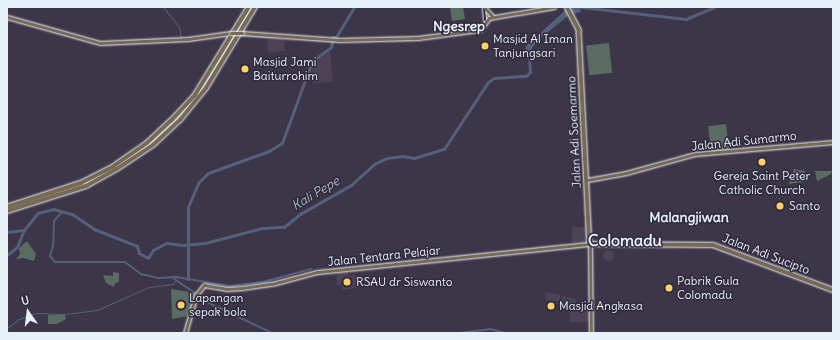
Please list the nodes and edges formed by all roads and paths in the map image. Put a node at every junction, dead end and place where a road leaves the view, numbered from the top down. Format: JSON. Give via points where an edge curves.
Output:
{"nodes":[{"id":1,"x":249,"y":7,"type":"edge"},
{"id":2,"x":255,"y":7,"type":"edge"},
{"id":3,"x":484,"y":7,"type":"edge"},
{"id":4,"x":554,"y":7,"type":"edge"},
{"id":5,"x":567,"y":7,"type":"edge"},
{"id":6,"x":7,"y":17,"type":"edge"},
{"id":7,"x":493,"y":18,"type":"junction"},
{"id":8,"x":485,"y":20,"type":"junction"},
{"id":9,"x":833,"y":142,"type":"edge"},
{"id":10,"x":587,"y":180,"type":"junction"},
{"id":11,"x":7,"y":207,"type":"edge"},
{"id":12,"x":7,"y":212,"type":"edge"},
{"id":13,"x":590,"y":244,"type":"junction"},
{"id":14,"x":579,"y":245,"type":"joint"},
{"id":15,"x":833,"y":290,"type":"edge"},
{"id":16,"x":185,"y":333,"type":"edge"},
{"id":17,"x":591,"y":333,"type":"edge"}],
"edges":[{"from":1,"to":11,"type":"highway","via":[[195,95],[172,121],[147,143],[114,166],[81,183]]},
{"from":2,"to":12,"type":"highway","via":[[206,88],[180,120],[153,144],[117,169],[86,186]]},
{"from":3,"to":7,"type":"main road"},
{"from":3,"to":8,"type":"street"},
{"from":4,"to":7,"type":"main road"},
{"from":5,"to":10,"type":"highway","name":"Jalan Adi Soemarmo","via":[[579,30]]},
{"from":6,"to":8,"type":"main road","bridge":true,"via":[[93,42],[197,38],[226,33],[381,41],[473,31],[484,28]]},
{"from":7,"to":8,"type":"main road"},
{"from":9,"to":10,"type":"main road","name":"Jalan Adi Sumarmo","via":[[695,154],[626,173]]},
{"from":10,"to":13,"type":"highway","name":"Jalan Adi Soemarmo"},
{"from":13,"to":14,"type":"main road","name":"Jalan Adi Sucipto"},
{"from":13,"to":15,"type":"highway","name":"Jalan Adi Sucipto","via":[[713,245]]},
{"from":13,"to":17,"type":"main road"},
{"from":14,"to":16,"type":"main road","name":"Jalan Tentara Pelajar","via":[[308,273],[272,284],[247,288],[226,289],[205,284],[196,294]]}]}
